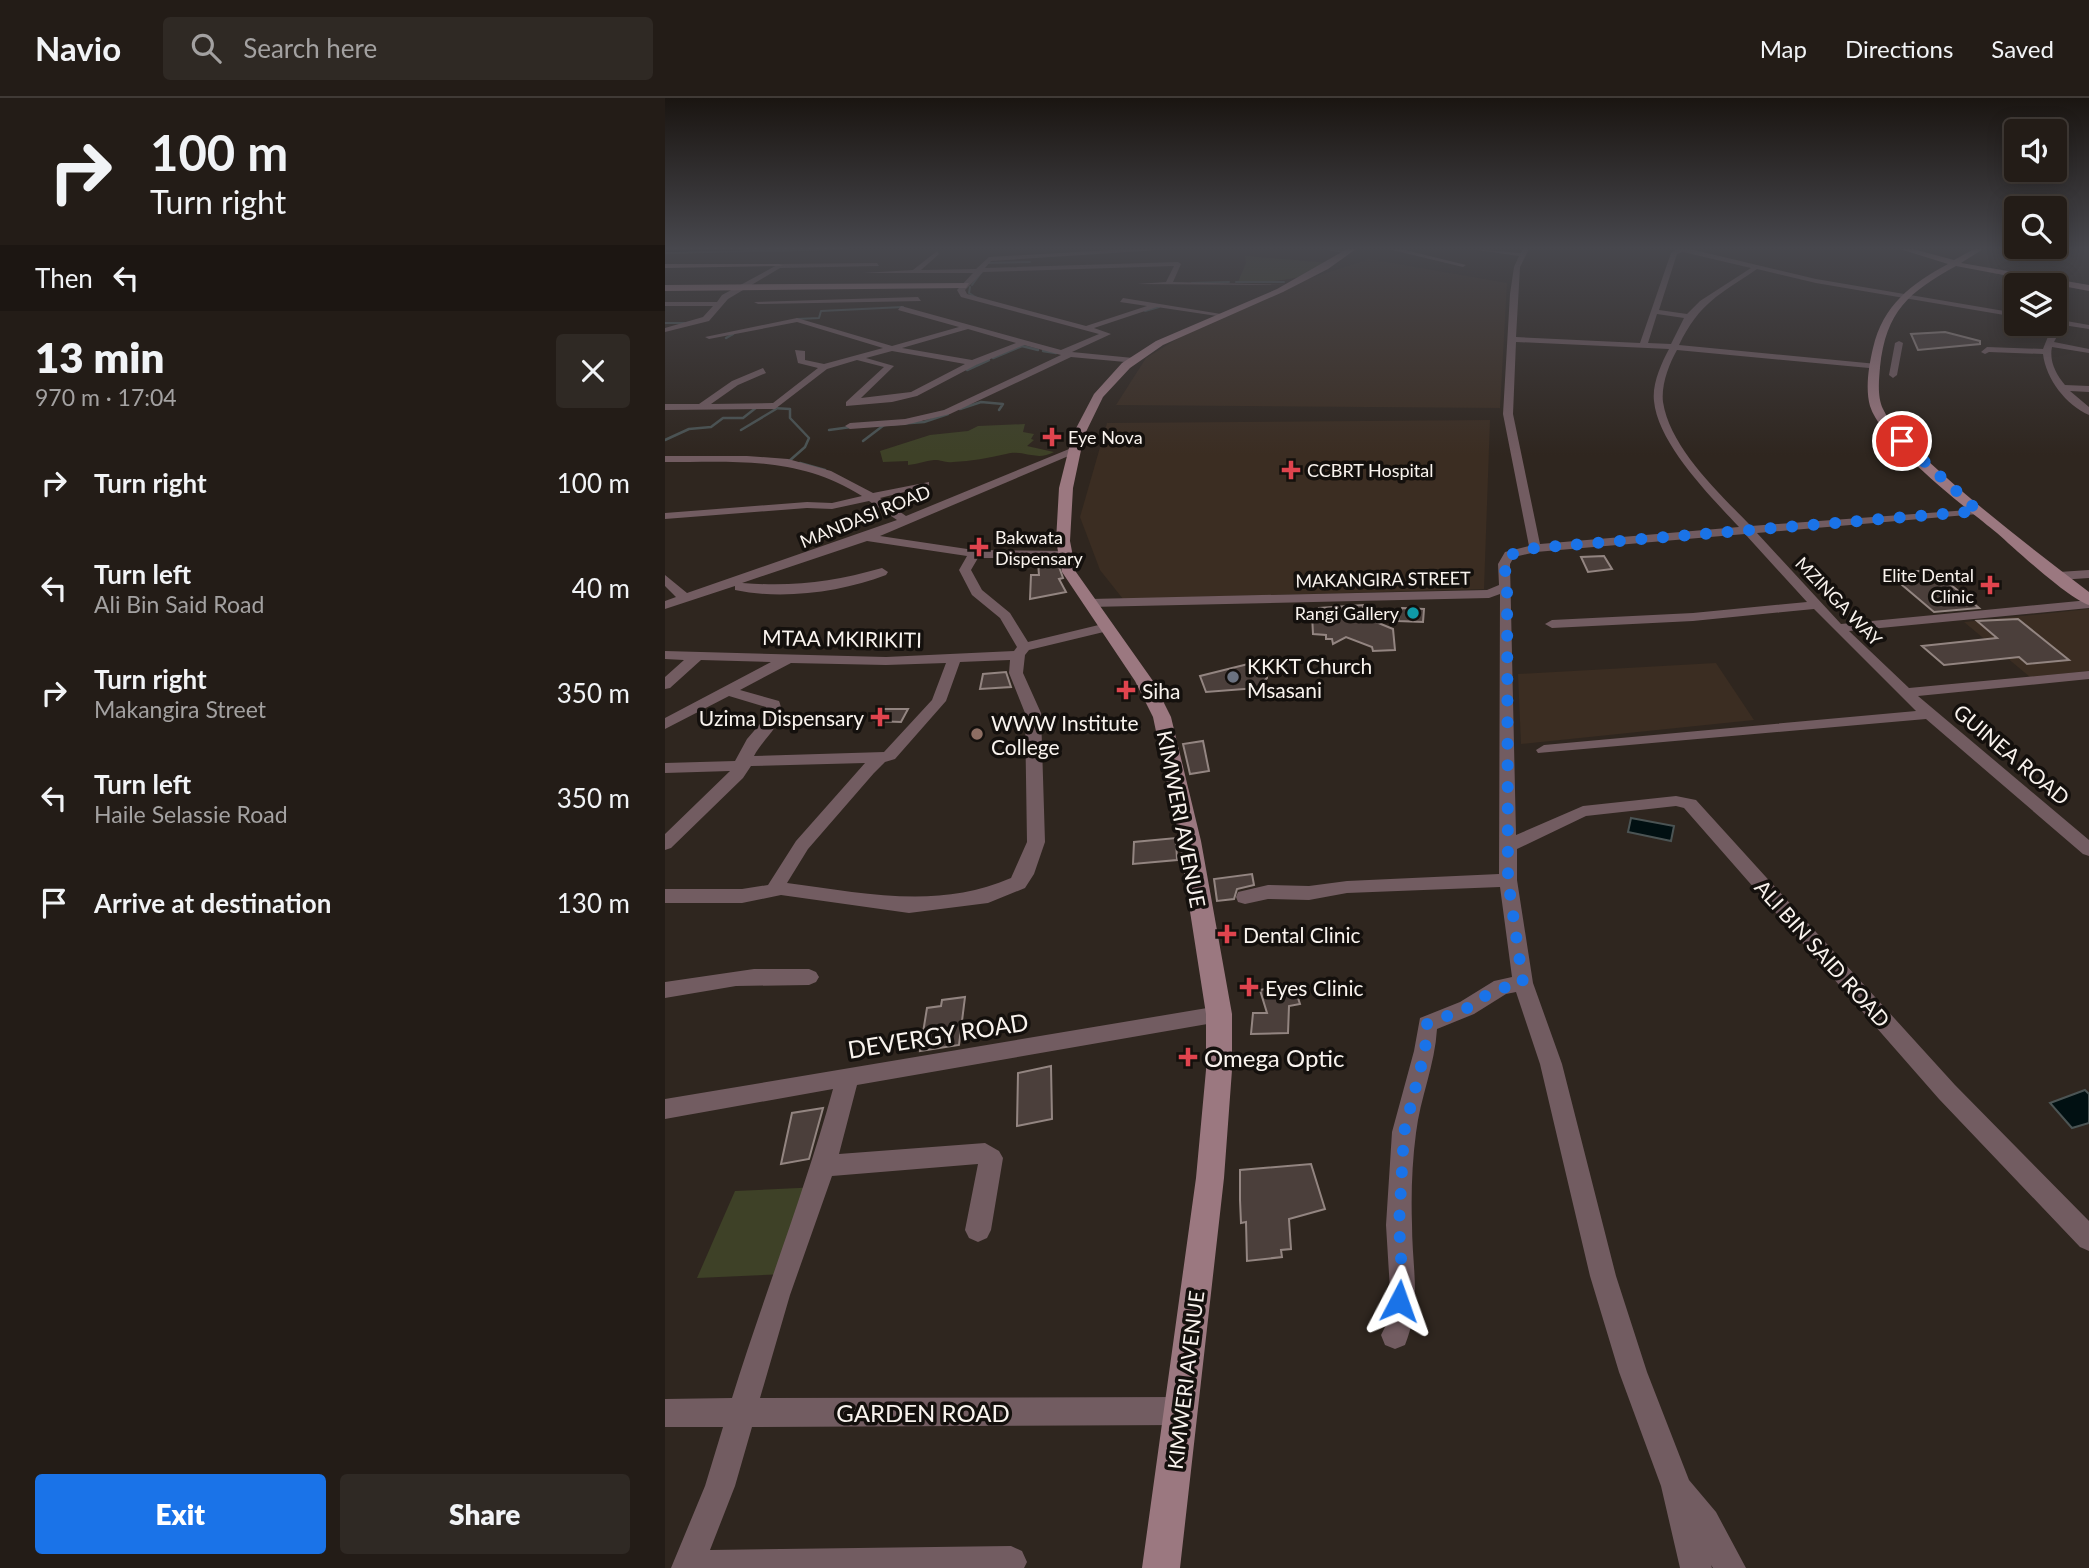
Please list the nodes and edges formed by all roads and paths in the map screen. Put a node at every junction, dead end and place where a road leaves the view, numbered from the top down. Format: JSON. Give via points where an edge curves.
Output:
{"nodes":[{"id":1,"x":1689,"y":317,"type":"edge"},
{"id":2,"x":707,"y":318,"type":"edge"},
{"id":3,"x":934,"y":318,"type":"edge"},
{"id":4,"x":1047,"y":318,"type":"edge"},
{"id":5,"x":1118,"y":318,"type":"edge"},
{"id":6,"x":1209,"y":318,"type":"edge"},
{"id":7,"x":1513,"y":318,"type":"edge"},
{"id":8,"x":1652,"y":318,"type":"edge"},
{"id":9,"x":1888,"y":318,"type":"edge"},
{"id":10,"x":665,"y":323,"type":"edge"},
{"id":11,"x":2067,"y":323,"type":"edge"},
{"id":12,"x":687,"y":324,"type":"junction"},
{"id":13,"x":967,"y":327,"type":"junction"},
{"id":14,"x":2089,"y":327,"type":"edge"},
{"id":15,"x":1087,"y":328,"type":"junction"},
{"id":16,"x":665,"y":330,"type":"edge"},
{"id":17,"x":2052,"y":336,"type":"edge"},
{"id":18,"x":709,"y":337,"type":"dead end"},
{"id":19,"x":1511,"y":340,"type":"junction"},
{"id":20,"x":2020,"y":340,"type":"dead end"},
{"id":21,"x":1022,"y":343,"type":"junction"},
{"id":22,"x":1899,"y":343,"type":"dead end"},
{"id":23,"x":1643,"y":345,"type":"junction"},
{"id":24,"x":1676,"y":347,"type":"junction"},
{"id":25,"x":891,"y":348,"type":"junction"},
{"id":26,"x":2048,"y":349,"type":"junction"},
{"id":27,"x":2089,"y":351,"type":"edge"},
{"id":28,"x":797,"y":352,"type":"dead end"},
{"id":29,"x":1985,"y":352,"type":"dead end"},
{"id":30,"x":1066,"y":354,"type":"junction"},
{"id":31,"x":855,"y":358,"type":"junction"},
{"id":32,"x":1133,"y":361,"type":"junction"},
{"id":33,"x":973,"y":363,"type":"junction"},
{"id":34,"x":824,"y":367,"type":"junction"},
{"id":35,"x":1877,"y":367,"type":"junction"},
{"id":36,"x":763,"y":372,"type":"dead end"},
{"id":37,"x":1893,"y":375,"type":"dead end"},
{"id":38,"x":2061,"y":388,"type":"junction"},
{"id":39,"x":2089,"y":389,"type":"edge"},
{"id":40,"x":702,"y":406,"type":"junction"},
{"id":41,"x":665,"y":407,"type":"edge"},
{"id":42,"x":2089,"y":412,"type":"edge"},
{"id":43,"x":850,"y":426,"type":"dead end"},
{"id":44,"x":1074,"y":450,"type":"junction"},
{"id":45,"x":665,"y":459,"type":"edge"},
{"id":46,"x":925,"y":484,"type":"dead end"},
{"id":47,"x":871,"y":498,"type":"junction"},
{"id":48,"x":1978,"y":511,"type":"junction"},
{"id":49,"x":665,"y":516,"type":"edge"},
{"id":50,"x":906,"y":521,"type":"junction"},
{"id":51,"x":1746,"y":530,"type":"junction"},
{"id":52,"x":866,"y":537,"type":"junction"},
{"id":53,"x":1535,"y":548,"type":"junction"},
{"id":54,"x":974,"y":554,"type":"junction"},
{"id":55,"x":1063,"y":554,"type":"junction"},
{"id":56,"x":882,"y":572,"type":"dead end"},
{"id":57,"x":2089,"y":574,"type":"edge"},
{"id":58,"x":2059,"y":576,"type":"junction"},
{"id":59,"x":665,"y":579,"type":"edge"},
{"id":60,"x":735,"y":584,"type":"junction"},
{"id":61,"x":1506,"y":587,"type":"junction"},
{"id":62,"x":685,"y":598,"type":"junction"},
{"id":63,"x":2089,"y":602,"type":"edge"},
{"id":64,"x":1090,"y":603,"type":"junction"},
{"id":65,"x":665,"y":605,"type":"edge"},
{"id":66,"x":1817,"y":605,"type":"junction"},
{"id":67,"x":1552,"y":624,"type":"dead end"},
{"id":68,"x":1107,"y":627,"type":"junction"},
{"id":69,"x":1837,"y":628,"type":"junction"},
{"id":70,"x":1021,"y":651,"type":"junction"},
{"id":71,"x":665,"y":656,"type":"edge"},
{"id":72,"x":697,"y":656,"type":"junction"},
{"id":73,"x":954,"y":659,"type":"junction"},
{"id":74,"x":786,"y":660,"type":"junction"},
{"id":75,"x":2089,"y":675,"type":"edge"},
{"id":76,"x":665,"y":685,"type":"edge"},
{"id":77,"x":731,"y":692,"type":"junction"},
{"id":78,"x":1905,"y":693,"type":"junction"},
{"id":79,"x":1929,"y":714,"type":"junction"},
{"id":80,"x":665,"y":724,"type":"edge"},
{"id":81,"x":1544,"y":750,"type":"dead end"},
{"id":82,"x":880,"y":758,"type":"junction"},
{"id":83,"x":745,"y":763,"type":"junction"},
{"id":84,"x":665,"y":768,"type":"edge"},
{"id":85,"x":665,"y":844,"type":"edge"},
{"id":86,"x":1509,"y":846,"type":"junction"},
{"id":87,"x":2089,"y":850,"type":"edge"},
{"id":88,"x":1508,"y":880,"type":"junction"},
{"id":89,"x":774,"y":890,"type":"junction"},
{"id":90,"x":665,"y":896,"type":"edge"},
{"id":91,"x":1245,"y":897,"type":"dead end"},
{"id":92,"x":809,"y":977,"type":"dead end"},
{"id":93,"x":1523,"y":983,"type":"junction"},
{"id":94,"x":665,"y":990,"type":"edge"},
{"id":95,"x":1219,"y":1014,"type":"junction"},
{"id":96,"x":848,"y":1077,"type":"junction"},
{"id":97,"x":665,"y":1110,"type":"edge"},
{"id":98,"x":824,"y":1166,"type":"junction"},
{"id":99,"x":978,"y":1230,"type":"dead end"},
{"id":100,"x":2089,"y":1239,"type":"edge"},
{"id":101,"x":1395,"y":1335,"type":"dead end"},
{"id":102,"x":1181,"y":1411,"type":"junction"},
{"id":103,"x":665,"y":1413,"type":"edge"},
{"id":104,"x":743,"y":1413,"type":"junction"},
{"id":105,"x":1676,"y":1486,"type":"junction"},
{"id":106,"x":1010,"y":1562,"type":"dead end"},
{"id":107,"x":687,"y":1567,"type":"edge"},
{"id":108,"x":1161,"y":1568,"type":"edge"},
{"id":109,"x":1696,"y":1568,"type":"edge"},
{"id":110,"x":1730,"y":1568,"type":"edge"}],
"edges":[{"from":1,"to":24,"type":"street","name":"MZINGA WAY"},
{"from":2,"to":12,"type":"street"},
{"from":3,"to":13,"type":"street"},
{"from":4,"to":15,"type":"street"},
{"from":5,"to":15,"type":"street"},
{"from":6,"to":32,"type":"street","name":"KIMWERI AVENUE","via":[[1168,336]]},
{"from":7,"to":19,"type":"street"},
{"from":8,"to":23,"type":"street"},
{"from":9,"to":35,"type":"street","via":[[1882,324]]},
{"from":10,"to":12,"type":"street"},
{"from":11,"to":14,"type":"street"},
{"from":12,"to":16,"type":"street"},
{"from":13,"to":21,"type":"street"},
{"from":13,"to":25,"type":"street"},
{"from":15,"to":30,"type":"street","via":[[1107,334]]},
{"from":17,"to":26,"type":"street"},
{"from":18,"to":25,"type":"street","via":[[797,320]]},
{"from":19,"to":23,"type":"street"},
{"from":19,"to":53,"type":"street","via":[[1508,414]]},
{"from":20,"to":26,"type":"street"},
{"from":21,"to":30,"type":"street"},
{"from":21,"to":33,"type":"street"},
{"from":22,"to":37,"type":"street"},
{"from":23,"to":24,"type":"street"},
{"from":24,"to":35,"type":"street"},
{"from":24,"to":51,"type":"street","name":"MZINGA WAY","via":[[1664,366],[1658,401],[1669,432],[1695,473]]},
{"from":25,"to":31,"type":"street"},
{"from":25,"to":33,"type":"street"},
{"from":26,"to":27,"type":"street"},
{"from":26,"to":29,"type":"street"},
{"from":26,"to":38,"type":"street","via":[[2052,374]]},
{"from":28,"to":34,"type":"street","via":[[802,353],[801,361]]},
{"from":30,"to":32,"type":"street"},
{"from":30,"to":43,"type":"street","via":[[947,412],[905,422]]},
{"from":31,"to":33,"type":"street","via":[[890,366],[850,404],[914,394]]},
{"from":31,"to":34,"type":"street"},
{"from":32,"to":44,"type":"street","name":"KIMWERI AVENUE","via":[[1091,409]]},
{"from":34,"to":40,"type":"street","via":[[776,405]]},
{"from":35,"to":48,"type":"street","via":[[1876,408],[1885,422]]},
{"from":36,"to":40,"type":"street","via":[[735,383]]},
{"from":38,"to":39,"type":"street"},
{"from":38,"to":42,"type":"street"},
{"from":40,"to":41,"type":"street"},
{"from":44,"to":50,"type":"street","name":"MANDASI ROAD"},
{"from":44,"to":55,"type":"street","name":"KIMWERI AVENUE","via":[[1061,519]]},
{"from":45,"to":47,"type":"street","via":[[801,465],[830,474]]},
{"from":46,"to":47,"type":"street"},
{"from":47,"to":49,"type":"street","via":[[832,506]]},
{"from":47,"to":50,"type":"street"},
{"from":48,"to":51,"type":"street"},
{"from":48,"to":58,"type":"street"},
{"from":50,"to":52,"type":"street","name":"MANDASI ROAD"},
{"from":51,"to":53,"type":"street"},
{"from":51,"to":66,"type":"street","name":"MZINGA WAY"},
{"from":52,"to":54,"type":"street"},
{"from":52,"to":60,"type":"street","name":"MANDASI ROAD"},
{"from":53,"to":61,"type":"street","via":[[1509,555],[1504,564]]},
{"from":54,"to":55,"type":"street"},
{"from":54,"to":70,"type":"street","via":[[965,570],[971,583],[1005,616]]},
{"from":55,"to":64,"type":"street","name":"KIMWERI AVENUE"},
{"from":56,"to":60,"type":"street","via":[[806,587]]},
{"from":57,"to":58,"type":"street"},
{"from":58,"to":63,"type":"street"},
{"from":59,"to":62,"type":"street"},
{"from":60,"to":62,"type":"street","name":"MANDASI ROAD"},
{"from":61,"to":64,"type":"street","name":"MAKANGIRA STREET","via":[[1473,595]]},
{"from":61,"to":86,"type":"street"},
{"from":62,"to":65,"type":"street","name":"MANDASI ROAD"},
{"from":63,"to":69,"type":"street"},
{"from":64,"to":68,"type":"street","name":"KIMWERI AVENUE"},
{"from":66,"to":67,"type":"street"},
{"from":66,"to":69,"type":"street","name":"MZINGA WAY"},
{"from":68,"to":70,"type":"street","name":"MTAA MKIRIKITI"},
{"from":68,"to":95,"type":"street","name":"KIMWERI AVENUE","via":[[1162,717],[1190,841]]},
{"from":69,"to":78,"type":"street","name":"MZINGA WAY"},
{"from":70,"to":73,"type":"street","name":"MTAA MKIRIKITI"},
{"from":70,"to":89,"type":"street","via":[[1016,673],[1033,713],[1036,842],[1018,883],[988,896],[909,906]]},
{"from":71,"to":72,"type":"street","name":"MTAA MKIRIKITI"},
{"from":72,"to":74,"type":"street","name":"MTAA MKIRIKITI"},
{"from":72,"to":76,"type":"street"},
{"from":73,"to":74,"type":"street","name":"MTAA MKIRIKITI"},
{"from":73,"to":82,"type":"street","via":[[939,701],[890,756]]},
{"from":74,"to":77,"type":"street"},
{"from":75,"to":78,"type":"street"},
{"from":77,"to":80,"type":"street"},
{"from":77,"to":83,"type":"street","via":[[775,707],[773,719],[753,742]]},
{"from":78,"to":79,"type":"street","name":"GUINEA ROAD"},
{"from":79,"to":81,"type":"street"},
{"from":79,"to":87,"type":"street","name":"GUINEA ROAD"},
{"from":82,"to":83,"type":"street"},
{"from":82,"to":89,"type":"street","via":[[812,833]]},
{"from":83,"to":84,"type":"street"},
{"from":83,"to":85,"type":"street"},
{"from":86,"to":88,"type":"street"},
{"from":86,"to":100,"type":"street","name":"ALI BIN SAID ROAD","via":[[1583,811],[1675,801],[1690,804],[1947,1092]]},
{"from":88,"to":91,"type":"street","via":[[1268,892]]},
{"from":88,"to":93,"type":"street"},
{"from":89,"to":90,"type":"street","via":[[742,896]]},
{"from":92,"to":94,"type":"street","via":[[781,975]]},
{"from":93,"to":101,"type":"street","via":[[1494,990],[1467,1008],[1427,1024],[1425,1051],[1404,1132],[1399,1225],[1403,1290]]},
{"from":93,"to":105,"type":"street","via":[[1551,1064],[1603,1276]]},
{"from":95,"to":96,"type":"street","name":"DEVERGY ROAD"},
{"from":95,"to":102,"type":"street","name":"KIMWERI AVENUE","via":[[1210,1178]]},
{"from":96,"to":97,"type":"street","name":"DEVERGY ROAD"},
{"from":96,"to":98,"type":"street"},
{"from":98,"to":99,"type":"street","via":[[985,1153],[991,1158]]},
{"from":98,"to":104,"type":"street","via":[[777,1295]]},
{"from":102,"to":104,"type":"street","name":"GARDEN ROAD"},
{"from":102,"to":108,"type":"street","name":"KIMWERI AVENUE"},
{"from":103,"to":104,"type":"street","name":"GARDEN ROAD"},
{"from":104,"to":107,"type":"street"},
{"from":105,"to":109,"type":"street"},
{"from":105,"to":110,"type":"street","via":[[1705,1523]]},
{"from":106,"to":107,"type":"street"}]}
